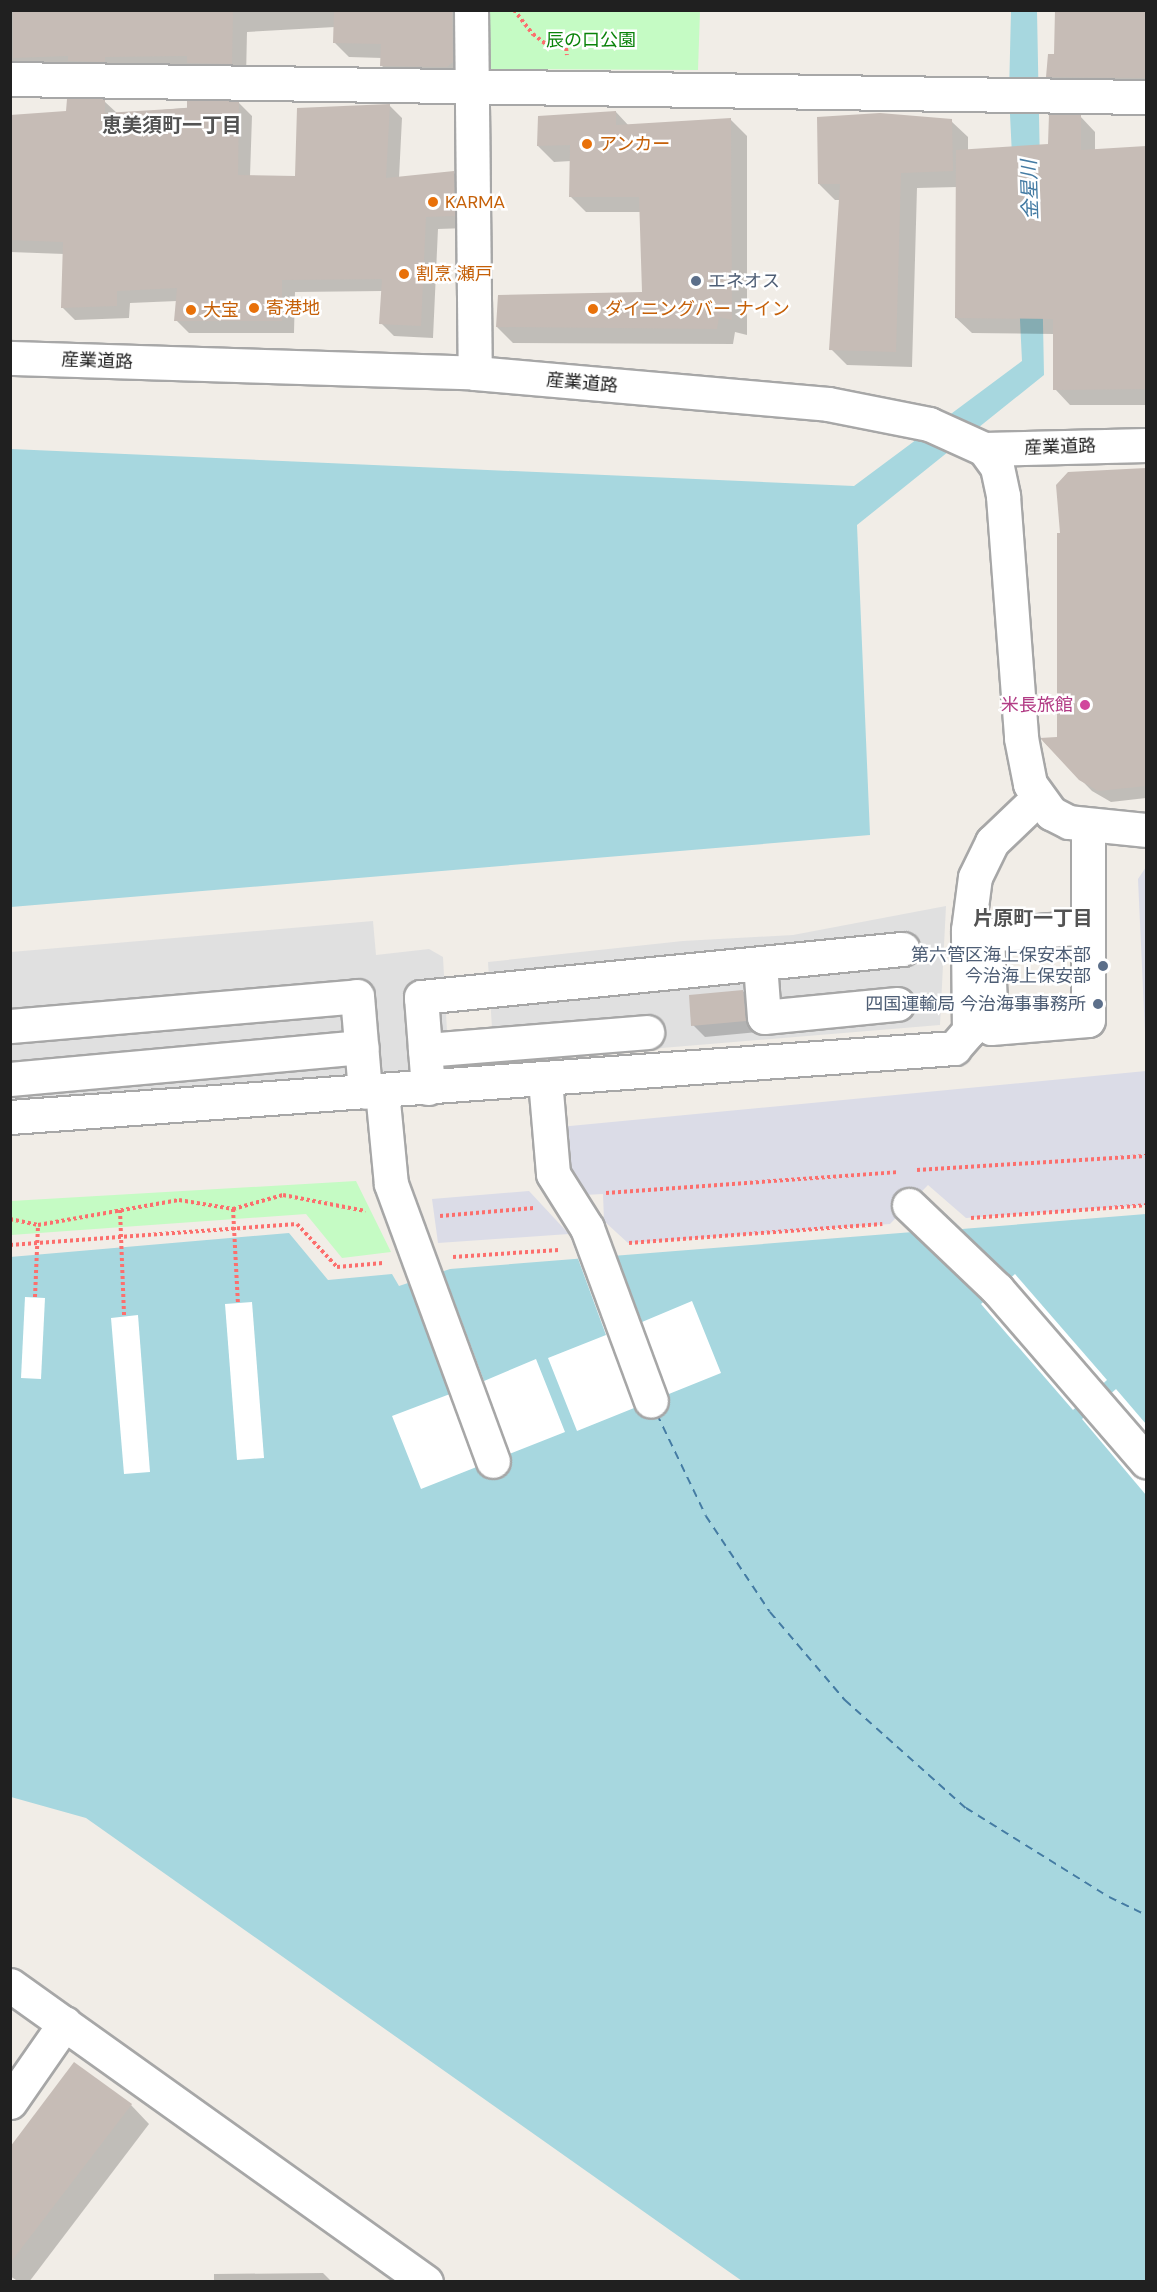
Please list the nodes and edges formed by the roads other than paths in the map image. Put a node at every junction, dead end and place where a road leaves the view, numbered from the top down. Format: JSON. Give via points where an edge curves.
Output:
{"nodes":[{"id":1,"x":471,"y":10,"type":"edge"},
{"id":2,"x":10,"y":79,"type":"edge"},
{"id":3,"x":474,"y":84,"type":"junction"},
{"id":4,"x":1146,"y":97,"type":"edge"},
{"id":5,"x":10,"y":358,"type":"edge"},
{"id":6,"x":475,"y":373,"type":"junction"},
{"id":7,"x":1146,"y":445,"type":"edge"},
{"id":8,"x":984,"y":449,"type":"junction"},
{"id":9,"x":1038,"y":798,"type":"junction"},
{"id":10,"x":1088,"y":826,"type":"junction"},
{"id":11,"x":1146,"y":830,"type":"edge"},
{"id":12,"x":1088,"y":927,"type":"dead end"},
{"id":13,"x":903,"y":950,"type":"dead end"},
{"id":14,"x":760,"y":964,"type":"junction"},
{"id":15,"x":897,"y":1004,"type":"dead end"},
{"id":16,"x":10,"y":1026,"type":"edge"},
{"id":17,"x":647,"y":1032,"type":"dead end"},
{"id":18,"x":362,"y":1047,"type":"junction"},
{"id":19,"x":425,"y":1050,"type":"junction"},
{"id":20,"x":10,"y":1079,"type":"edge"},
{"id":21,"x":545,"y":1080,"type":"junction"},
{"id":22,"x":428,"y":1088,"type":"junction"},
{"id":23,"x":374,"y":1092,"type":"junction"},
{"id":24,"x":10,"y":1116,"type":"edge"},
{"id":25,"x":906,"y":1202,"type":"road end"},
{"id":26,"x":651,"y":1401,"type":"dead end"},
{"id":27,"x":493,"y":1461,"type":"dead end"},
{"id":28,"x":1146,"y":1461,"type":"edge"},
{"id":29,"x":10,"y":1984,"type":"edge"},
{"id":30,"x":65,"y":2023,"type":"junction"},
{"id":31,"x":10,"y":2102,"type":"edge"},
{"id":32,"x":426,"y":2282,"type":"edge"}],
"edges":[{"from":1,"to":3,"type":"street"},
{"from":2,"to":3,"type":"street"},
{"from":3,"to":4,"type":"street"},
{"from":3,"to":6,"type":"street"},
{"from":5,"to":6,"type":"street","name":"産業道路"},
{"from":6,"to":8,"type":"street","name":"産業道路","via":[[828,404],[928,424]]},
{"from":7,"to":8,"type":"street","name":"産業道路"},
{"from":8,"to":9,"type":"street","via":[[996,467],[1003,496],[1021,738],[1030,784]]},
{"from":9,"to":10,"type":"street","via":[[1051,813]]},
{"from":9,"to":21,"type":"street","via":[[992,842],[975,876],[968,930],[969,1030],[954,1048]]},
{"from":10,"to":11,"type":"street"},
{"from":10,"to":12,"type":"street"},
{"from":13,"to":14,"type":"street"},
{"from":14,"to":15,"type":"street","via":[[764,1017]]},
{"from":14,"to":19,"type":"street","via":[[421,997]]},
{"from":16,"to":18,"type":"street","via":[[357,996]]},
{"from":17,"to":19,"type":"street"},
{"from":18,"to":20,"type":"street"},
{"from":18,"to":23,"type":"street"},
{"from":19,"to":22,"type":"street"},
{"from":21,"to":22,"type":"street"},
{"from":21,"to":26,"type":"street","via":[[553,1174],[587,1228]]},
{"from":22,"to":23,"type":"street"},
{"from":23,"to":24,"type":"street"},
{"from":23,"to":27,"type":"street","via":[[391,1184],[404,1220],[433,1268],[467,1388]]},
{"from":25,"to":28,"type":"street","via":[[997,1289]]},
{"from":29,"to":30,"type":"street"},
{"from":30,"to":31,"type":"street"},
{"from":30,"to":32,"type":"street"}]}
